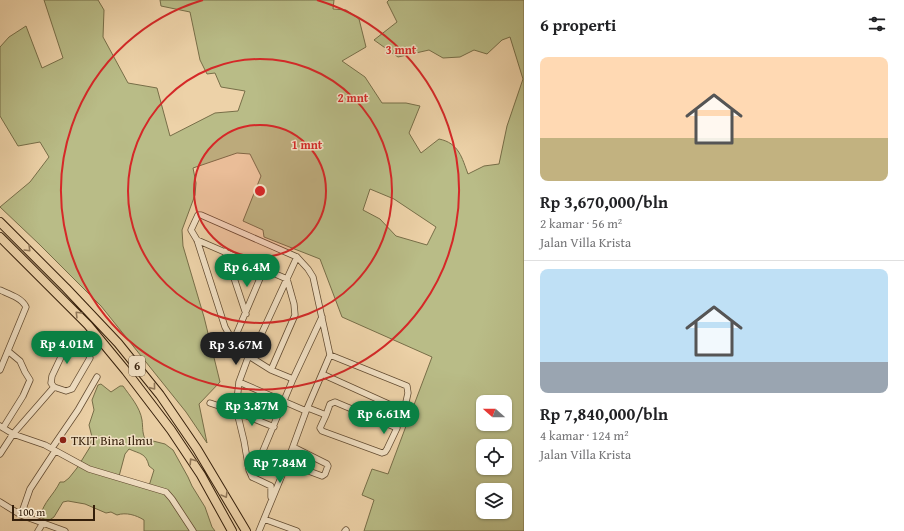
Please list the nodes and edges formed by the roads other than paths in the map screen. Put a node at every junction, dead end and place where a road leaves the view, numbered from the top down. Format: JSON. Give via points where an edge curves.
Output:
{"nodes":[{"id":1,"x":0,"y":222,"type":"edge"},
{"id":2,"x":0,"y":237,"type":"edge"},
{"id":3,"x":197,"y":240,"type":"junction"},
{"id":4,"x":225,"y":251,"type":"junction"},
{"id":5,"x":297,"y":257,"type":"junction"},
{"id":6,"x":264,"y":269,"type":"junction"},
{"id":7,"x":287,"y":279,"type":"junction"},
{"id":8,"x":0,"y":290,"type":"edge"},
{"id":9,"x":246,"y":314,"type":"junction"},
{"id":10,"x":322,"y":317,"type":"junction"},
{"id":11,"x":233,"y":342,"type":"junction"},
{"id":12,"x":8,"y":351,"type":"junction"},
{"id":13,"x":249,"y":355,"type":"junction"},
{"id":14,"x":330,"y":355,"type":"junction"},
{"id":15,"x":0,"y":370,"type":"edge"},
{"id":16,"x":271,"y":370,"type":"junction"},
{"id":17,"x":322,"y":374,"type":"junction"},
{"id":18,"x":97,"y":378,"type":"dead end"},
{"id":19,"x":293,"y":379,"type":"junction"},
{"id":20,"x":240,"y":382,"type":"junction"},
{"id":21,"x":54,"y":386,"type":"junction"},
{"id":22,"x":285,"y":402,"type":"junction"},
{"id":23,"x":210,"y":403,"type":"dead end"},
{"id":24,"x":307,"y":409,"type":"junction"},
{"id":25,"x":237,"y":412,"type":"junction"},
{"id":26,"x":326,"y":415,"type":"junction"},
{"id":27,"x":1,"y":427,"type":"edge"},
{"id":28,"x":274,"y":427,"type":"junction"},
{"id":29,"x":13,"y":434,"type":"junction"},
{"id":30,"x":293,"y":447,"type":"junction"},
{"id":31,"x":54,"y":450,"type":"junction"},
{"id":32,"x":0,"y":454,"type":"edge"},
{"id":33,"x":287,"y":463,"type":"junction"},
{"id":34,"x":252,"y":477,"type":"junction"},
{"id":35,"x":0,"y":502,"type":"edge"},
{"id":36,"x":267,"y":511,"type":"junction"},
{"id":37,"x":21,"y":515,"type":"junction"},
{"id":38,"x":264,"y":519,"type":"junction"},
{"id":39,"x":42,"y":523,"type":"junction"},
{"id":40,"x":38,"y":531,"type":"edge"},
{"id":41,"x":65,"y":531,"type":"edge"},
{"id":42,"x":193,"y":531,"type":"edge"},
{"id":43,"x":232,"y":531,"type":"edge"},
{"id":44,"x":246,"y":531,"type":"edge"},
{"id":45,"x":259,"y":531,"type":"edge"},
{"id":46,"x":297,"y":531,"type":"edge"}],
"edges":[{"from":1,"to":44,"type":"highway","number":"6","one_way":true,"via":[[118,343],[160,395],[197,449]]},
{"from":43,"to":2,"type":"highway","number":"6","one_way":true,"via":[[201,475],[126,371],[88,325]]},
{"from":3,"to":4,"type":"street"},
{"from":3,"to":5,"type":"street","via":[[191,230],[198,215],[201,215]]},
{"from":3,"to":11,"type":"street","via":[[225,327]]},
{"from":4,"to":6,"type":"street"},
{"from":4,"to":9,"type":"street"},
{"from":5,"to":7,"type":"street"},
{"from":5,"to":10,"type":"street","via":[[313,277]]},
{"from":6,"to":7,"type":"street"},
{"from":6,"to":9,"type":"street"},
{"from":7,"to":13,"type":"street","via":[[254,350]]},
{"from":7,"to":16,"type":"street","via":[[295,315]]},
{"from":8,"to":12,"type":"street","via":[[16,297],[26,307]]},
{"from":9,"to":11,"type":"street"},
{"from":10,"to":14,"type":"street"},
{"from":10,"to":19,"type":"street"},
{"from":11,"to":13,"type":"street"},
{"from":12,"to":15,"type":"street"},
{"from":12,"to":27,"type":"street","via":[[20,361],[30,380],[23,396]]},
{"from":13,"to":16,"type":"street"},
{"from":13,"to":20,"type":"street"},
{"from":14,"to":17,"type":"street"},
{"from":14,"to":17,"type":"street","via":[[407,386],[404,411]]},
{"from":16,"to":19,"type":"street"},
{"from":17,"to":24,"type":"street"},
{"from":18,"to":31,"type":"street"},
{"from":19,"to":22,"type":"street"},
{"from":20,"to":22,"type":"street"},
{"from":20,"to":25,"type":"street"},
{"from":21,"to":21,"type":"street","via":[[51,383],[52,376],[69,340],[74,339],[87,351],[90,358],[72,389],[66,391]]},
{"from":21,"to":29,"type":"street"},
{"from":22,"to":24,"type":"street"},
{"from":22,"to":28,"type":"street"},
{"from":23,"to":25,"type":"street"},
{"from":24,"to":26,"type":"street"},
{"from":24,"to":30,"type":"street"},
{"from":25,"to":28,"type":"street"},
{"from":25,"to":34,"type":"street"},
{"from":26,"to":26,"type":"street","via":[[320,428],[322,431],[382,453],[387,449],[397,428],[335,402],[330,404]]},
{"from":27,"to":29,"type":"street"},
{"from":28,"to":34,"type":"street"},
{"from":29,"to":31,"type":"street"},
{"from":29,"to":32,"type":"street"},
{"from":30,"to":33,"type":"street"},
{"from":30,"to":33,"type":"street","via":[[327,464],[328,468],[322,476]]},
{"from":31,"to":37,"type":"street","via":[[30,489]]},
{"from":31,"to":42,"type":"street","via":[[89,469],[166,492]]},
{"from":33,"to":36,"type":"street"},
{"from":34,"to":36,"type":"street","via":[[271,486],[272,493]]},
{"from":35,"to":37,"type":"street"},
{"from":36,"to":38,"type":"street"},
{"from":37,"to":39,"type":"street"},
{"from":38,"to":45,"type":"street"},
{"from":38,"to":46,"type":"street"},
{"from":39,"to":40,"type":"street"},
{"from":39,"to":41,"type":"street"}]}
